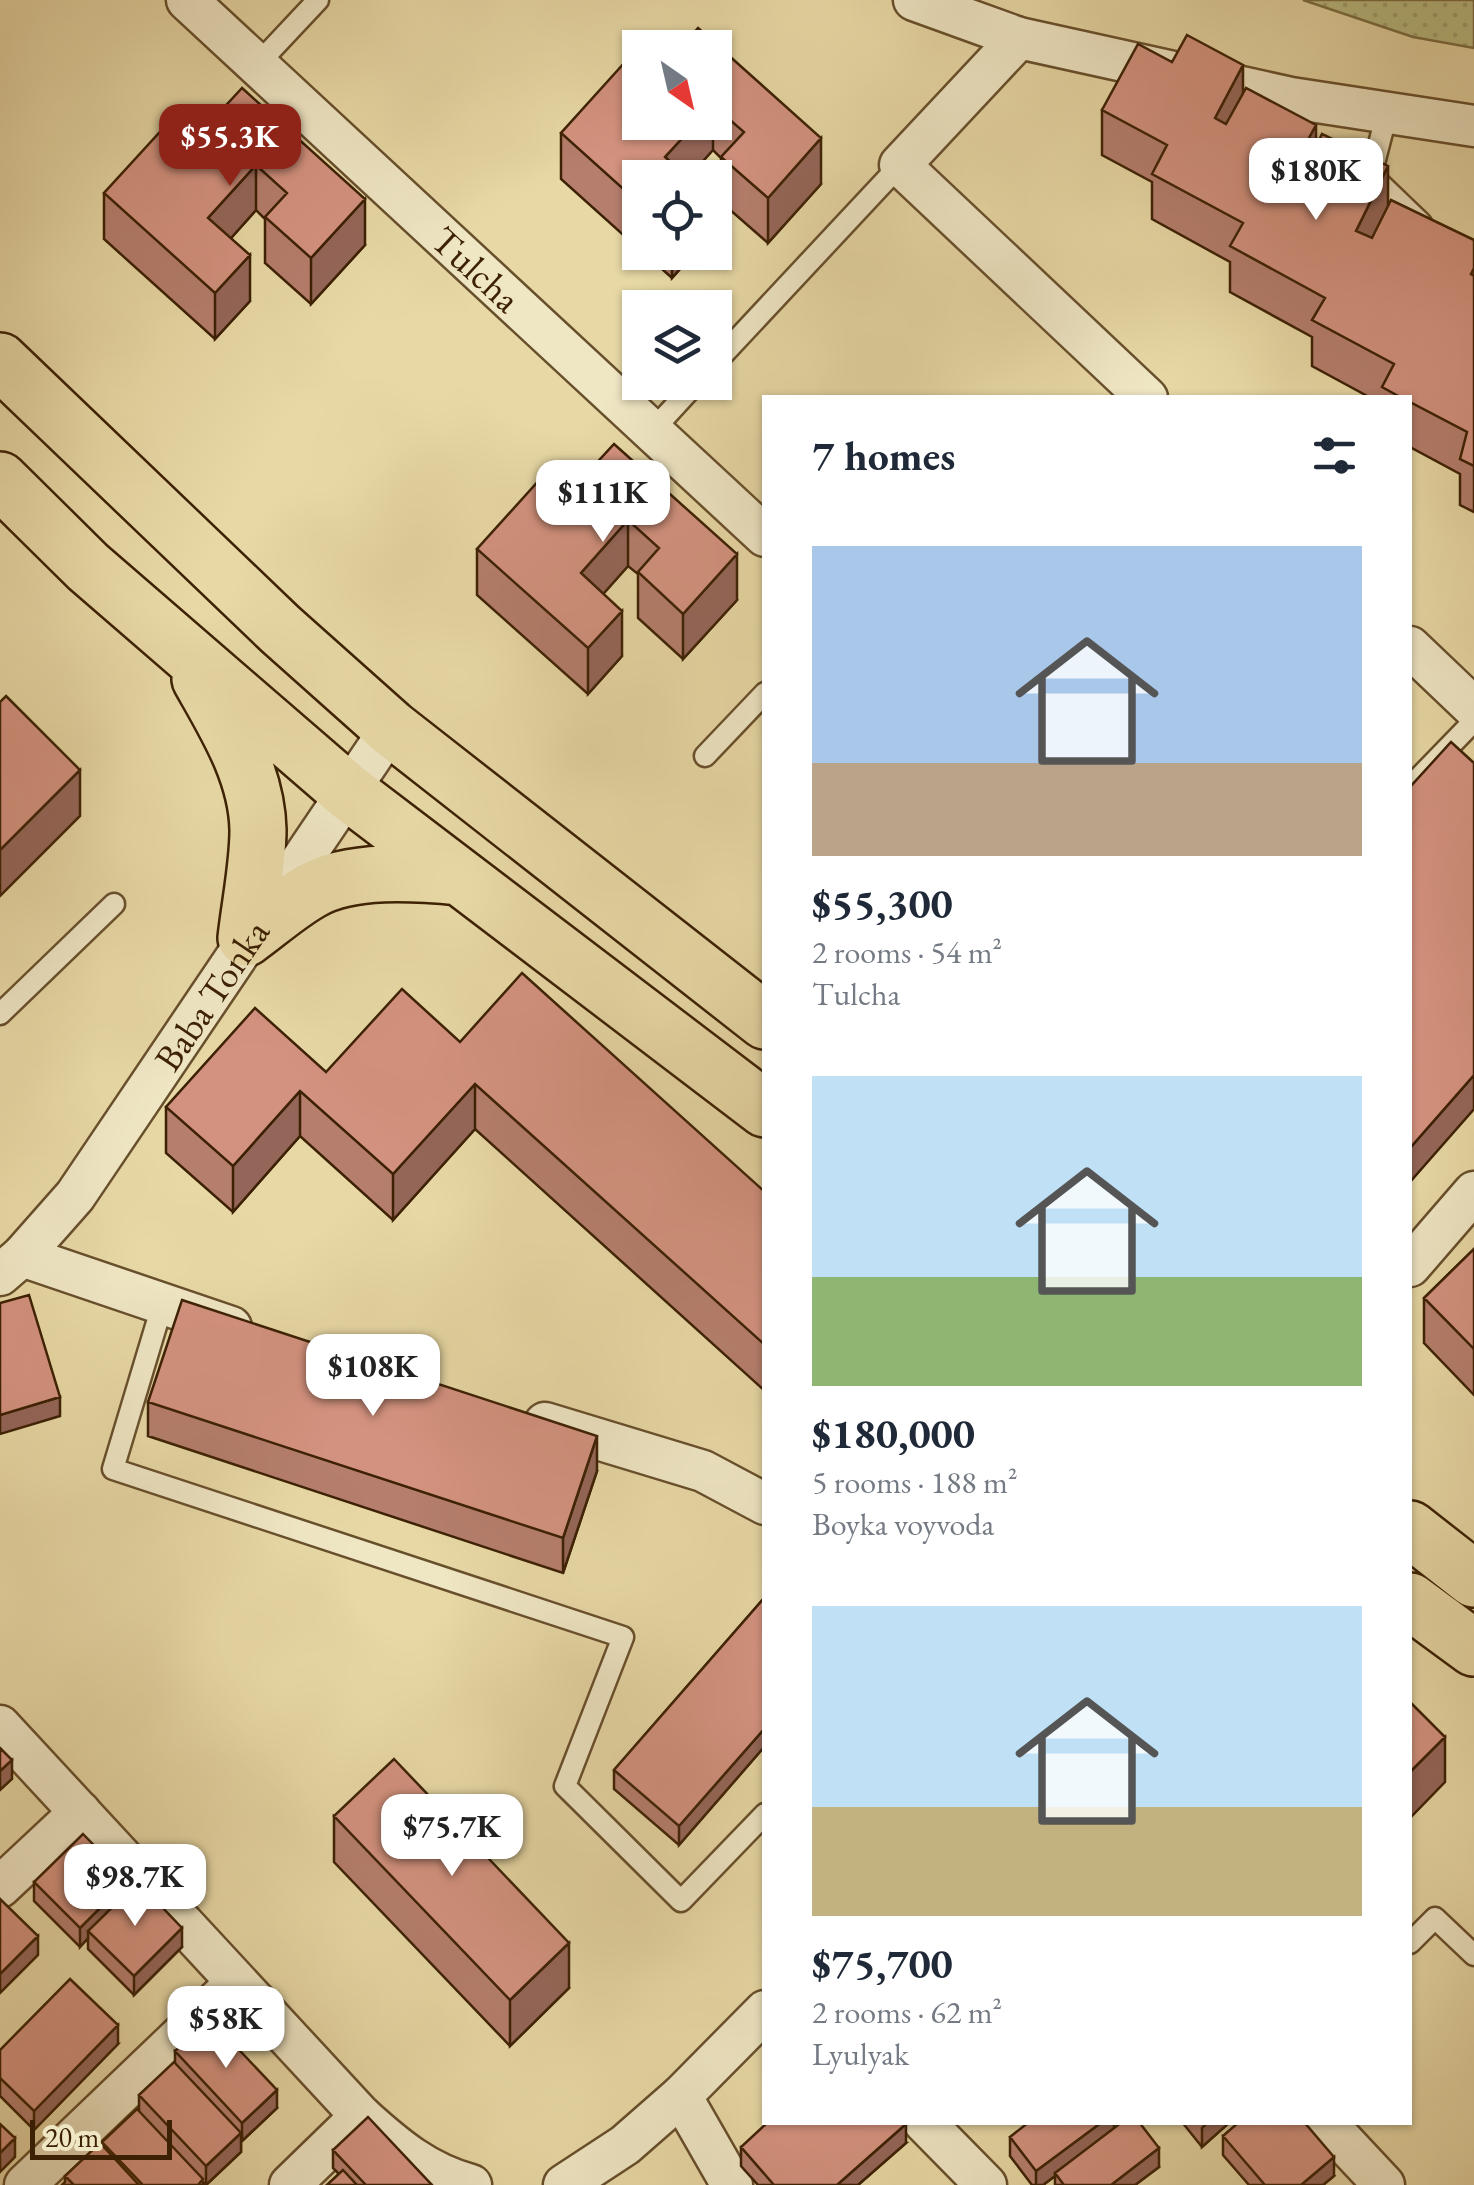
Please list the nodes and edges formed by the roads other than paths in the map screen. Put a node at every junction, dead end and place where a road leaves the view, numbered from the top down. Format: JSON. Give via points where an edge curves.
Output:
{"nodes":[{"id":1,"x":187,"y":0,"type":"edge"},
{"id":2,"x":318,"y":0,"type":"edge"},
{"id":3,"x":914,"y":0,"type":"edge"},
{"id":4,"x":1019,"y":38,"type":"junction"},
{"id":5,"x":258,"y":65,"type":"junction"},
{"id":6,"x":1387,"y":113,"type":"junction"},
{"id":7,"x":1474,"y":126,"type":"edge"},
{"id":8,"x":900,"y":166,"type":"junction"},
{"id":9,"x":1436,"y":236,"type":"edge"},
{"id":10,"x":732,"y":345,"type":"edge"},
{"id":11,"x":0,"y":361,"type":"edge"},
{"id":12,"x":1144,"y":395,"type":"edge"},
{"id":13,"x":680,"y":400,"type":"edge"},
{"id":14,"x":653,"y":430,"type":"junction"},
{"id":15,"x":0,"y":480,"type":"edge"},
{"id":16,"x":762,"y":533,"type":"edge"},
{"id":17,"x":180,"y":646,"type":"junction"},
{"id":18,"x":1412,"y":648,"type":"edge"},
{"id":19,"x":762,"y":695,"type":"edge"},
{"id":20,"x":1474,"y":708,"type":"edge"},
{"id":21,"x":1474,"y":721,"type":"edge"},
{"id":22,"x":391,"y":728,"type":"junction"},
{"id":23,"x":705,"y":756,"type":"dead end"},
{"id":24,"x":1412,"y":785,"type":"edge"},
{"id":25,"x":348,"y":791,"type":"junction"},
{"id":26,"x":460,"y":877,"type":"junction"},
{"id":27,"x":114,"y":904,"type":"dead end"},
{"id":28,"x":246,"y":938,"type":"junction"},
{"id":29,"x":0,"y":1014,"type":"edge"},
{"id":30,"x":762,"y":1019,"type":"edge"},
{"id":31,"x":762,"y":1107,"type":"edge"},
{"id":32,"x":1474,"y":1192,"type":"edge"},
{"id":33,"x":1412,"y":1264,"type":"edge"},
{"id":34,"x":11,"y":1265,"type":"edge"},
{"id":35,"x":162,"y":1306,"type":"junction"},
{"id":36,"x":274,"y":1340,"type":"edge"},
{"id":37,"x":517,"y":1414,"type":"edge"},
{"id":38,"x":762,"y":1502,"type":"edge"},
{"id":39,"x":1412,"y":1531,"type":"edge"},
{"id":40,"x":1474,"y":1579,"type":"edge"},
{"id":41,"x":1412,"y":1602,"type":"edge"},
{"id":42,"x":1474,"y":1648,"type":"edge"},
{"id":43,"x":0,"y":1726,"type":"edge"},
{"id":44,"x":80,"y":1812,"type":"junction"},
{"id":45,"x":762,"y":1817,"type":"edge"},
{"id":46,"x":0,"y":1887,"type":"edge"},
{"id":47,"x":1412,"y":1941,"type":"edge"},
{"id":48,"x":1474,"y":1955,"type":"edge"},
{"id":49,"x":236,"y":1983,"type":"junction"},
{"id":50,"x":762,"y":2014,"type":"edge"},
{"id":51,"x":682,"y":2096,"type":"junction"},
{"id":52,"x":361,"y":2116,"type":"junction"},
{"id":53,"x":927,"y":2125,"type":"edge"},
{"id":54,"x":1327,"y":2125,"type":"edge"},
{"id":55,"x":559,"y":2182,"type":"edge"},
{"id":56,"x":25,"y":2185,"type":"edge"},
{"id":57,"x":290,"y":2185,"type":"edge"},
{"id":58,"x":471,"y":2185,"type":"edge"},
{"id":59,"x":732,"y":2185,"type":"edge"},
{"id":60,"x":986,"y":2185,"type":"edge"},
{"id":61,"x":1384,"y":2185,"type":"edge"}],
"edges":[{"from":1,"to":5,"type":"street","name":"Tulcha"},
{"from":2,"to":5,"type":"lane"},
{"from":3,"to":4,"type":"street"},
{"from":4,"to":6,"type":"street"},
{"from":4,"to":8,"type":"street"},
{"from":5,"to":14,"type":"street","name":"Tulcha"},
{"from":6,"to":7,"type":"street"},
{"from":6,"to":9,"type":"lane","via":[[1371,175]]},
{"from":8,"to":10,"type":"lane"},
{"from":8,"to":12,"type":"street"},
{"from":11,"to":22,"type":"main road"},
{"from":13,"to":14,"type":"lane"},
{"from":14,"to":16,"type":"street","name":"Tulcha"},
{"from":15,"to":17,"type":"main road"},
{"from":17,"to":25,"type":"main road"},
{"from":17,"to":28,"type":"main road","via":[[232,736],[252,788],[258,829]]},
{"from":18,"to":20,"type":"street"},
{"from":19,"to":23,"type":"lane"},
{"from":21,"to":24,"type":"lane"},
{"from":22,"to":25,"type":"street","name":"Baba Tonka"},
{"from":22,"to":30,"type":"main road"},
{"from":25,"to":26,"type":"main road"},
{"from":25,"to":28,"type":"street","name":"Baba Tonka"},
{"from":26,"to":28,"type":"main road","via":[[398,872],[313,889]]},
{"from":26,"to":31,"type":"main road"},
{"from":27,"to":29,"type":"lane"},
{"from":28,"to":34,"type":"street","name":"Baba Tonka","via":[[75,1196]]},
{"from":32,"to":33,"type":"street"},
{"from":34,"to":35,"type":"street","name":"Baba Tonka"},
{"from":35,"to":36,"type":"street","name":"Baba Tonka"},
{"from":35,"to":45,"type":"lane","via":[[113,1469],[623,1637],[566,1786],[681,1901]]},
{"from":37,"to":38,"type":"street","via":[[703,1471]]},
{"from":39,"to":40,"type":"main road"},
{"from":41,"to":42,"type":"main road"},
{"from":43,"to":44,"type":"street"},
{"from":44,"to":46,"type":"street"},
{"from":44,"to":49,"type":"street"},
{"from":47,"to":48,"type":"lane","via":[[1435,1918]]},
{"from":49,"to":52,"type":"street"},
{"from":49,"to":56,"type":"street"},
{"from":50,"to":51,"type":"street"},
{"from":51,"to":55,"type":"street","via":[[625,2145]]},
{"from":51,"to":59,"type":"street"},
{"from":52,"to":57,"type":"street"},
{"from":52,"to":58,"type":"street","via":[[397,2150],[443,2178]]},
{"from":53,"to":60,"type":"street"},
{"from":54,"to":61,"type":"street"}]}
